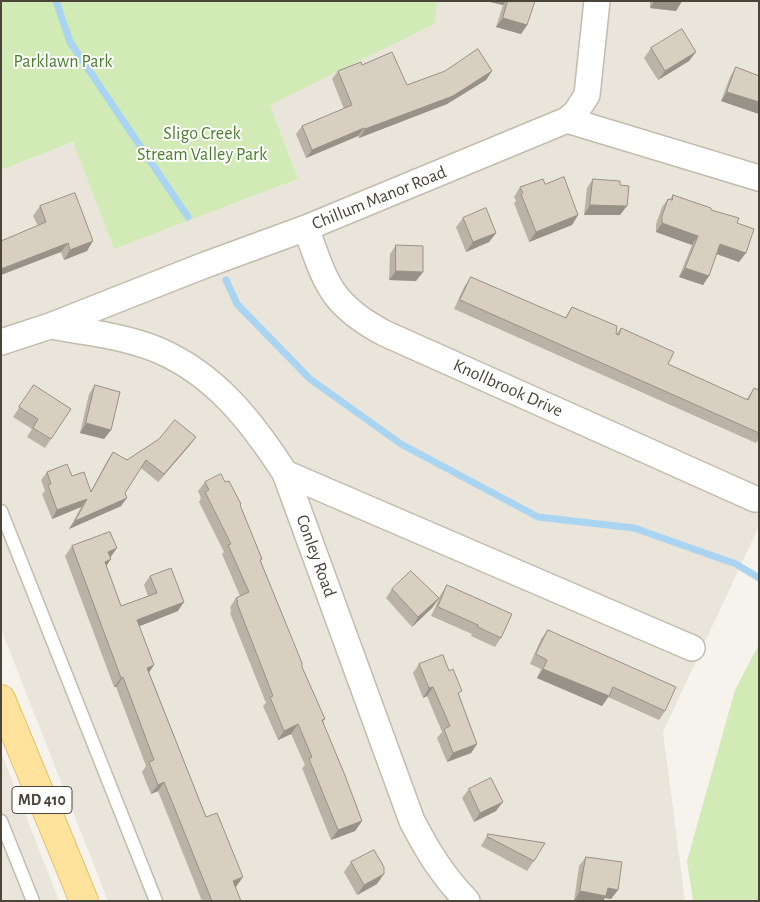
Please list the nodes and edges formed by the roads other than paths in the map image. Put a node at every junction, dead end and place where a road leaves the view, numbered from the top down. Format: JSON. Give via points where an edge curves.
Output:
{"nodes":[{"id":1,"x":597,"y":1,"type":"edge"},
{"id":2,"x":567,"y":120,"type":"junction"},
{"id":3,"x":759,"y":178,"type":"edge"},
{"id":4,"x":306,"y":228,"type":"junction"},
{"id":5,"x":50,"y":326,"type":"junction"},
{"id":6,"x":1,"y":342,"type":"edge"},
{"id":7,"x":286,"y":473,"type":"junction"},
{"id":8,"x":755,"y":499,"type":"dead end"},
{"id":9,"x":1,"y":511,"type":"edge"},
{"id":10,"x":692,"y":648,"type":"dead end"},
{"id":11,"x":1,"y":699,"type":"edge"},
{"id":12,"x":1,"y":821,"type":"edge"},
{"id":13,"x":33,"y":901,"type":"edge"},
{"id":14,"x":84,"y":901,"type":"edge"},
{"id":15,"x":156,"y":901,"type":"edge"},
{"id":16,"x":467,"y":901,"type":"edge"}],
"edges":[{"from":1,"to":2,"type":"street","via":[[587,95]]},
{"from":2,"to":3,"type":"street"},
{"from":2,"to":4,"type":"street","name":"Chillum Manor Road"},
{"from":4,"to":5,"type":"street","name":"Chillum Manor Road"},
{"from":4,"to":8,"type":"street","name":"Knollbrook Drive","via":[[324,278],[336,298],[362,321]]},
{"from":5,"to":6,"type":"street","name":"Chillum Manor Road"},
{"from":5,"to":7,"type":"street","name":"Conley Road","via":[[117,338],[158,350],[191,368],[217,387],[242,412]]},
{"from":7,"to":10,"type":"street"},
{"from":7,"to":16,"type":"street","name":"Conley Road","via":[[412,821],[438,867]]},
{"from":9,"to":15,"type":"lane"},
{"from":11,"to":14,"type":"main road","number":"MD 410"},
{"from":12,"to":13,"type":"lane"}]}
